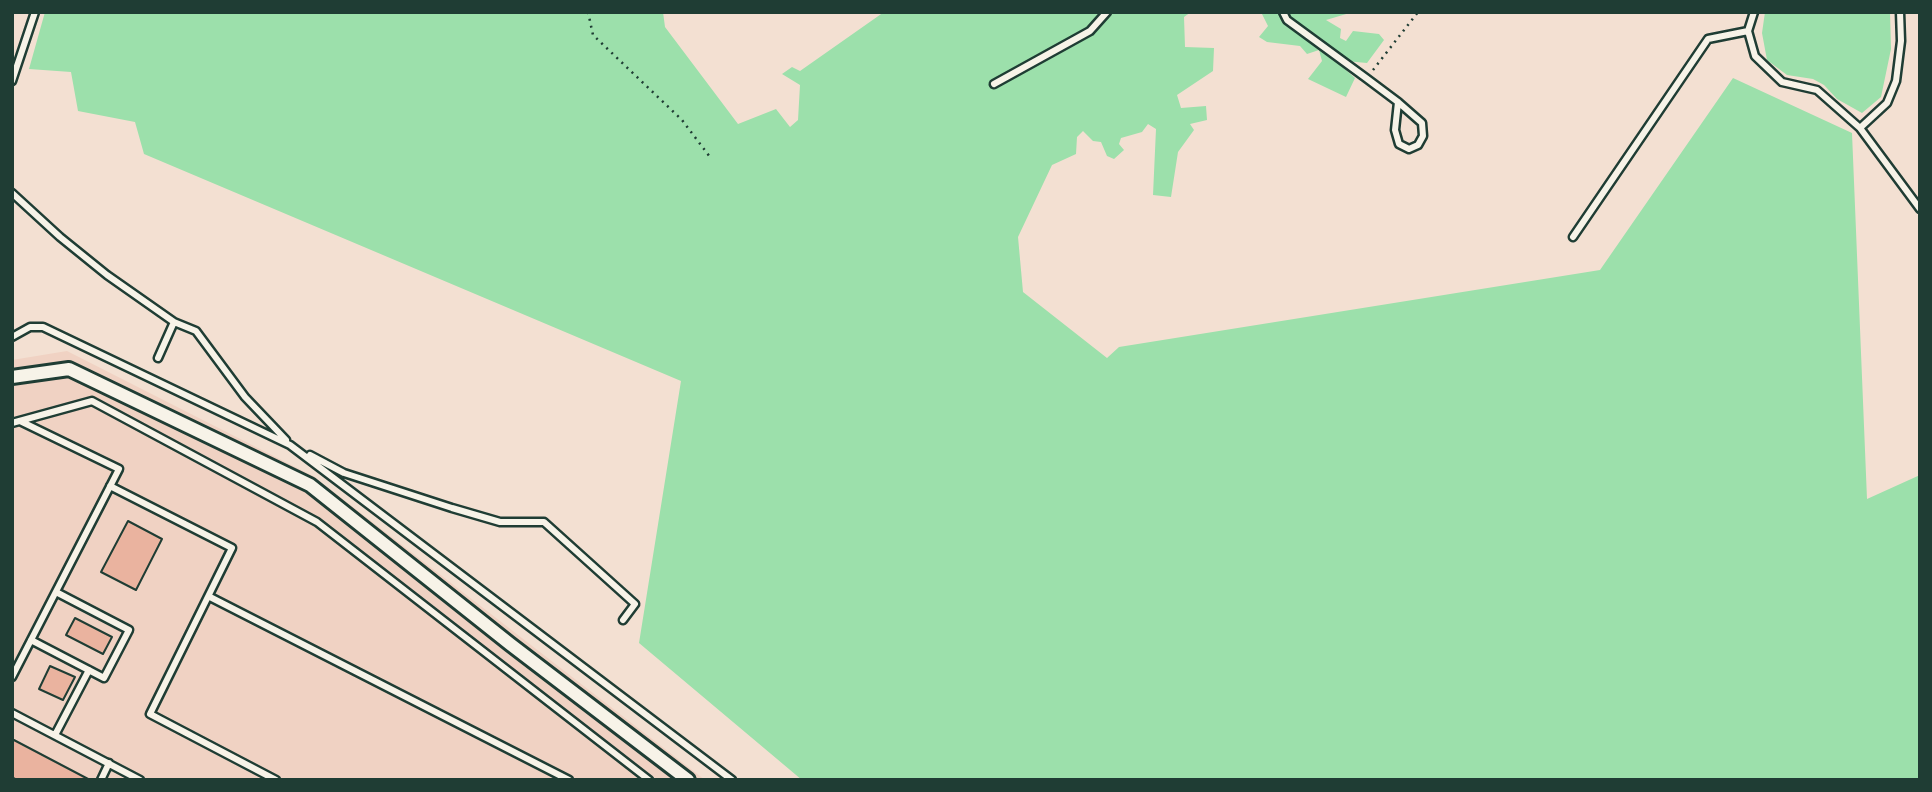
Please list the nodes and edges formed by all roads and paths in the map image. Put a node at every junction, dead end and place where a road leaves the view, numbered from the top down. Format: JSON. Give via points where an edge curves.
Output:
{"nodes":[{"id":1,"x":35,"y":12,"type":"edge"},
{"id":2,"x":588,"y":12,"type":"edge"},
{"id":3,"x":1107,"y":12,"type":"edge"},
{"id":4,"x":1283,"y":12,"type":"edge"},
{"id":5,"x":1418,"y":12,"type":"edge"},
{"id":6,"x":1754,"y":12,"type":"edge"},
{"id":7,"x":1900,"y":12,"type":"edge"},
{"id":8,"x":1748,"y":31,"type":"junction"},
{"id":9,"x":1366,"y":78,"type":"junction"},
{"id":10,"x":12,"y":81,"type":"edge"},
{"id":11,"x":994,"y":84,"type":"dead end"},
{"id":12,"x":1398,"y":102,"type":"junction"},
{"id":13,"x":1860,"y":128,"type":"junction"},
{"id":14,"x":710,"y":157,"type":"dead end"},
{"id":15,"x":12,"y":193,"type":"edge"},
{"id":16,"x":1920,"y":209,"type":"edge"},
{"id":17,"x":1573,"y":237,"type":"dead end"},
{"id":18,"x":174,"y":322,"type":"junction"},
{"id":19,"x":12,"y":337,"type":"edge"},
{"id":20,"x":158,"y":358,"type":"dead end"},
{"id":21,"x":12,"y":377,"type":"edge"},
{"id":22,"x":16,"y":422,"type":"edge"},
{"id":23,"x":290,"y":445,"type":"junction"},
{"id":24,"x":110,"y":486,"type":"junction"},
{"id":25,"x":55,"y":592,"type":"junction"},
{"id":26,"x":209,"y":597,"type":"junction"},
{"id":27,"x":623,"y":620,"type":"dead end"},
{"id":28,"x":31,"y":640,"type":"junction"},
{"id":29,"x":89,"y":670,"type":"junction"},
{"id":30,"x":12,"y":677,"type":"edge"},
{"id":31,"x":12,"y":713,"type":"edge"},
{"id":32,"x":55,"y":735,"type":"junction"},
{"id":33,"x":109,"y":763,"type":"junction"},
{"id":34,"x":101,"y":780,"type":"edge"},
{"id":35,"x":141,"y":780,"type":"edge"},
{"id":36,"x":276,"y":780,"type":"edge"},
{"id":37,"x":569,"y":780,"type":"edge"},
{"id":38,"x":649,"y":780,"type":"edge"},
{"id":39,"x":688,"y":780,"type":"edge"},
{"id":40,"x":732,"y":780,"type":"edge"}],
"edges":[{"from":1,"to":10,"type":"lane"},
{"from":2,"to":14,"type":"path","via":[[593,35],[682,120]]},
{"from":3,"to":11,"type":"lane","via":[[1090,31]]},
{"from":4,"to":9,"type":"lane","via":[[1287,20]]},
{"from":5,"to":9,"type":"path"},
{"from":6,"to":8,"type":"lane"},
{"from":7,"to":13,"type":"lane","via":[[1896,81],[1887,103]]},
{"from":8,"to":13,"type":"lane","via":[[1755,56],[1782,82],[1817,90]]},
{"from":8,"to":17,"type":"lane","via":[[1708,38]]},
{"from":9,"to":12,"type":"lane"},
{"from":12,"to":12,"type":"lane","via":[[1422,123],[1423,136],[1409,149],[1399,144],[1395,130]]},
{"from":13,"to":16,"type":"lane"},
{"from":15,"to":18,"type":"lane","via":[[107,275]]},
{"from":18,"to":20,"type":"lane"},
{"from":18,"to":23,"type":"lane","via":[[196,331]]},
{"from":19,"to":23,"type":"lane","via":[[30,327],[43,327]]},
{"from":21,"to":39,"type":"street","via":[[69,369],[310,485]]},
{"from":22,"to":24,"type":"lane","via":[[119,469]]},
{"from":22,"to":38,"type":"lane","via":[[92,401],[317,522]]},
{"from":23,"to":27,"type":"lane","via":[[344,474],[452,508],[500,522],[544,522],[635,604]]},
{"from":23,"to":40,"type":"lane"},
{"from":24,"to":25,"type":"lane"},
{"from":24,"to":26,"type":"lane","via":[[232,548]]},
{"from":25,"to":28,"type":"lane"},
{"from":25,"to":29,"type":"lane","via":[[129,630],[104,678]]},
{"from":26,"to":36,"type":"lane","via":[[150,714]]},
{"from":26,"to":37,"type":"lane"},
{"from":28,"to":29,"type":"lane"},
{"from":28,"to":30,"type":"lane"},
{"from":29,"to":32,"type":"lane"},
{"from":31,"to":32,"type":"lane"},
{"from":32,"to":33,"type":"lane"},
{"from":33,"to":34,"type":"lane"},
{"from":33,"to":35,"type":"lane"}]}
